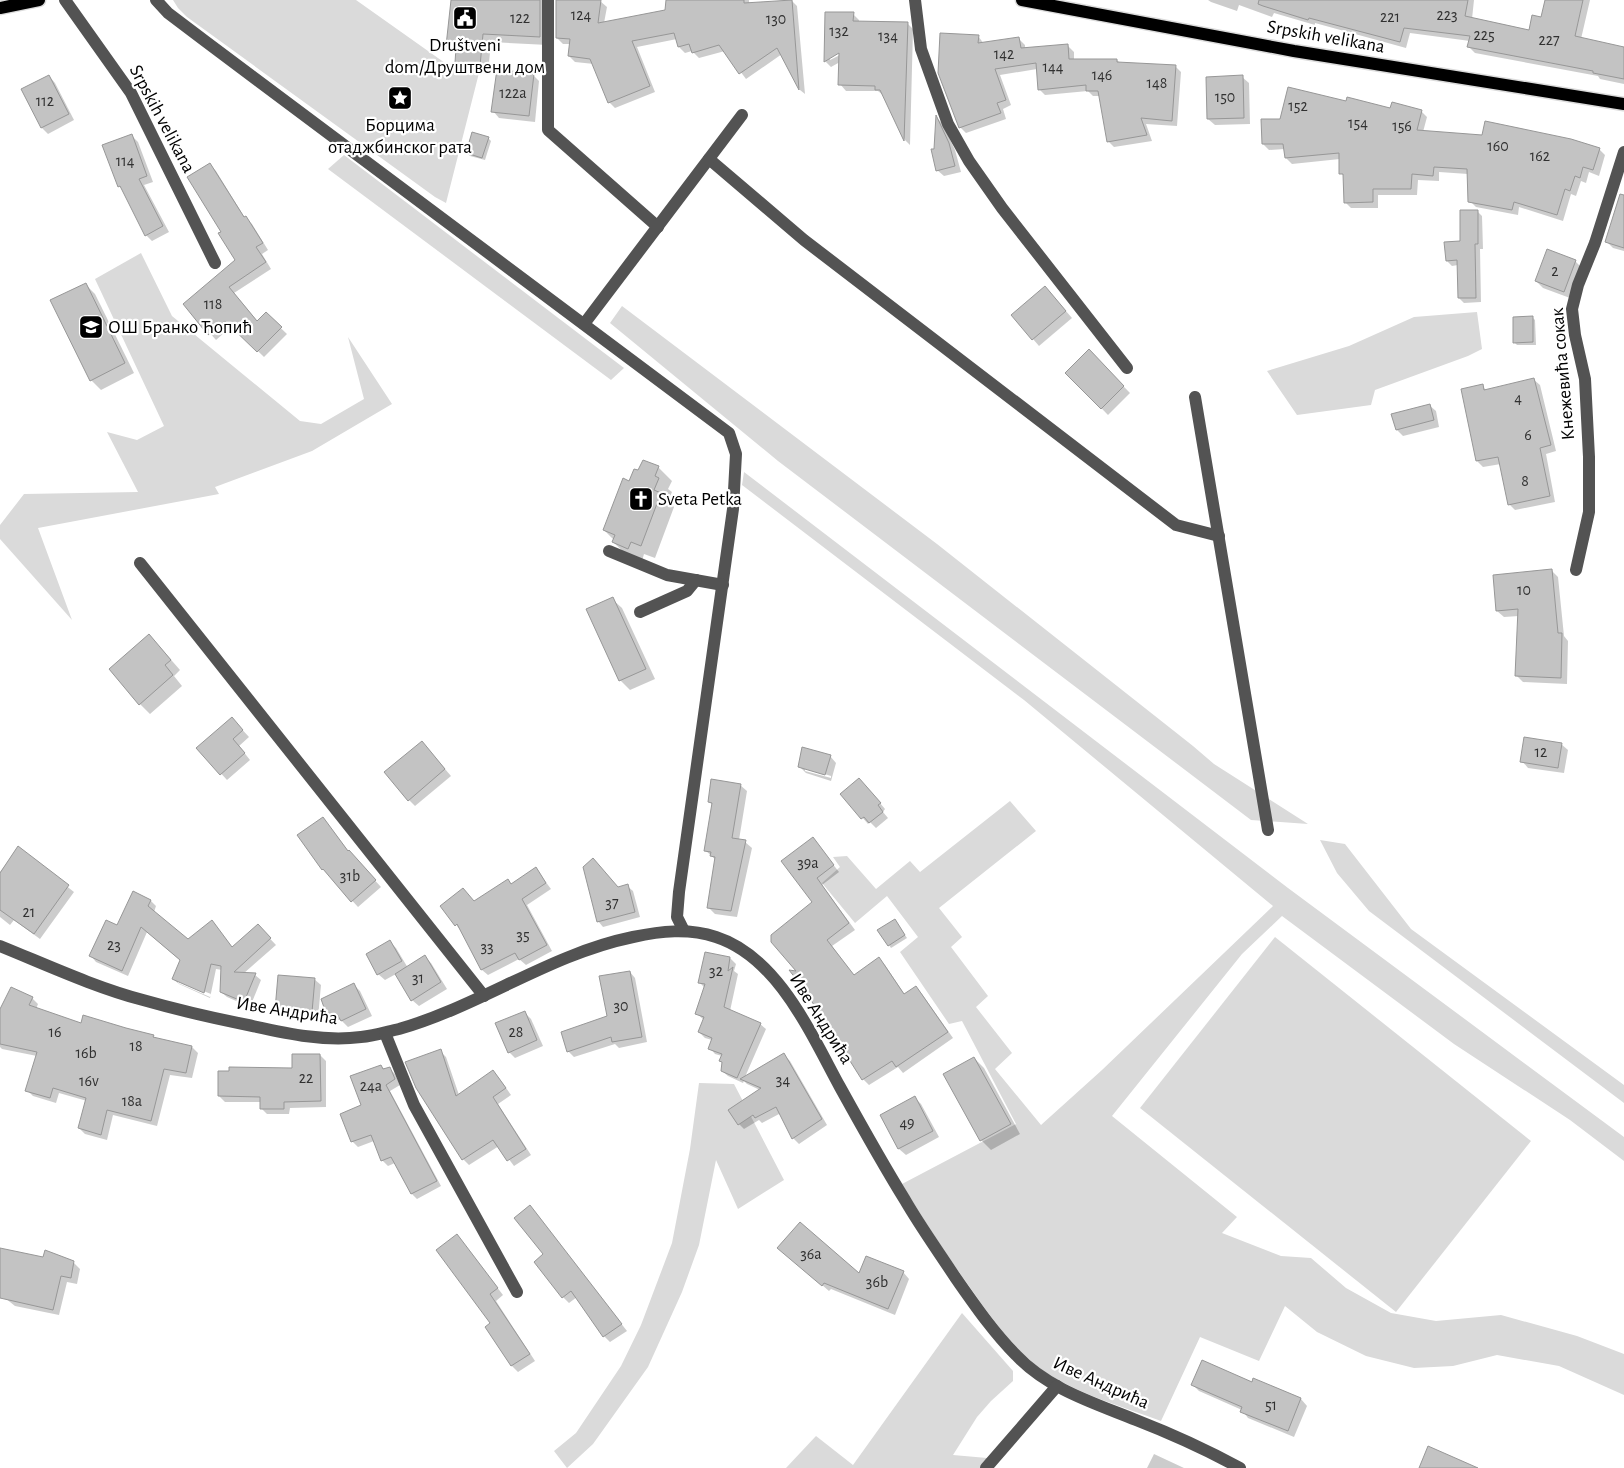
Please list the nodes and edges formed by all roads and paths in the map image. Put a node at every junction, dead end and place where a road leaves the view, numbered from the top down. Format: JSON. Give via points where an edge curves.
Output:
{"nodes":[{"id":1,"x":39,"y":0,"type":"edge"},
{"id":2,"x":65,"y":0,"type":"edge"},
{"id":3,"x":156,"y":0,"type":"edge"},
{"id":4,"x":548,"y":0,"type":"edge"},
{"id":5,"x":915,"y":0,"type":"edge"},
{"id":6,"x":1022,"y":0,"type":"edge"},
{"id":7,"x":0,"y":8,"type":"edge"},
{"id":8,"x":1624,"y":104,"type":"edge"},
{"id":9,"x":742,"y":115,"type":"dead end"},
{"id":10,"x":1624,"y":152,"type":"edge"},
{"id":11,"x":709,"y":159,"type":"junction"},
{"id":12,"x":658,"y":227,"type":"junction"},
{"id":13,"x":215,"y":263,"type":"dead end"},
{"id":14,"x":584,"y":324,"type":"junction"},
{"id":15,"x":1128,"y":368,"type":"dead end"},
{"id":16,"x":1195,"y":397,"type":"dead end"},
{"id":17,"x":1219,"y":536,"type":"junction"},
{"id":18,"x":609,"y":551,"type":"dead end"},
{"id":19,"x":140,"y":563,"type":"dead end"},
{"id":20,"x":1576,"y":570,"type":"dead end"},
{"id":21,"x":696,"y":580,"type":"junction"},
{"id":22,"x":723,"y":584,"type":"junction"},
{"id":23,"x":640,"y":612,"type":"dead end"},
{"id":24,"x":1268,"y":830,"type":"dead end"},
{"id":25,"x":684,"y":931,"type":"junction"},
{"id":26,"x":0,"y":946,"type":"edge"},
{"id":27,"x":484,"y":996,"type":"junction"},
{"id":28,"x":385,"y":1033,"type":"junction"},
{"id":29,"x":518,"y":1292,"type":"dead end"},
{"id":30,"x":1057,"y":1386,"type":"junction"},
{"id":31,"x":986,"y":1468,"type":"edge"},
{"id":32,"x":1240,"y":1468,"type":"edge"}],
"edges":[{"from":1,"to":7,"type":"main road"},
{"from":2,"to":13,"type":"street","name":"Srpskih velikana","via":[[131,93]]},
{"from":3,"to":14,"type":"street","via":[[182,24]]},
{"from":4,"to":12,"type":"street","via":[[548,130]]},
{"from":5,"to":15,"type":"street","via":[[920,49],[948,124],[1002,208]]},
{"from":6,"to":8,"type":"main road","name":"Srpskih velikana","via":[[1294,51]]},
{"from":9,"to":11,"type":"street"},
{"from":10,"to":20,"type":"street","name":"Кнежевића сокак","via":[[1572,309],[1585,379],[1589,457],[1588,512]]},
{"from":11,"to":12,"type":"street"},
{"from":11,"to":17,"type":"street","via":[[804,240],[1176,525]]},
{"from":12,"to":14,"type":"street"},
{"from":14,"to":22,"type":"street","via":[[729,433],[736,454],[733,510]]},
{"from":16,"to":17,"type":"street"},
{"from":17,"to":24,"type":"street"},
{"from":18,"to":21,"type":"street","via":[[667,575]]},
{"from":19,"to":27,"type":"street"},
{"from":21,"to":22,"type":"street"},
{"from":21,"to":23,"type":"street","via":[[687,591]]},
{"from":22,"to":25,"type":"street","via":[[679,892],[677,917]]},
{"from":25,"to":27,"type":"street","name":"Иве Андрића","via":[[673,930],[608,942],[563,958]]},
{"from":25,"to":30,"type":"street","name":"Иве Андрића","via":[[735,945],[768,971],[807,1026],[904,1199],[973,1303],[1019,1359]]},
{"from":26,"to":28,"type":"street","name":"Иве Андрића","via":[[141,1000],[238,1023],[340,1039]]},
{"from":27,"to":28,"type":"street","name":"Иве Андрића","via":[[453,1011]]},
{"from":28,"to":29,"type":"street","via":[[414,1105]]},
{"from":30,"to":31,"type":"street"},
{"from":30,"to":32,"type":"street","name":"Иве Андрића","via":[[1171,1434]]}]}
